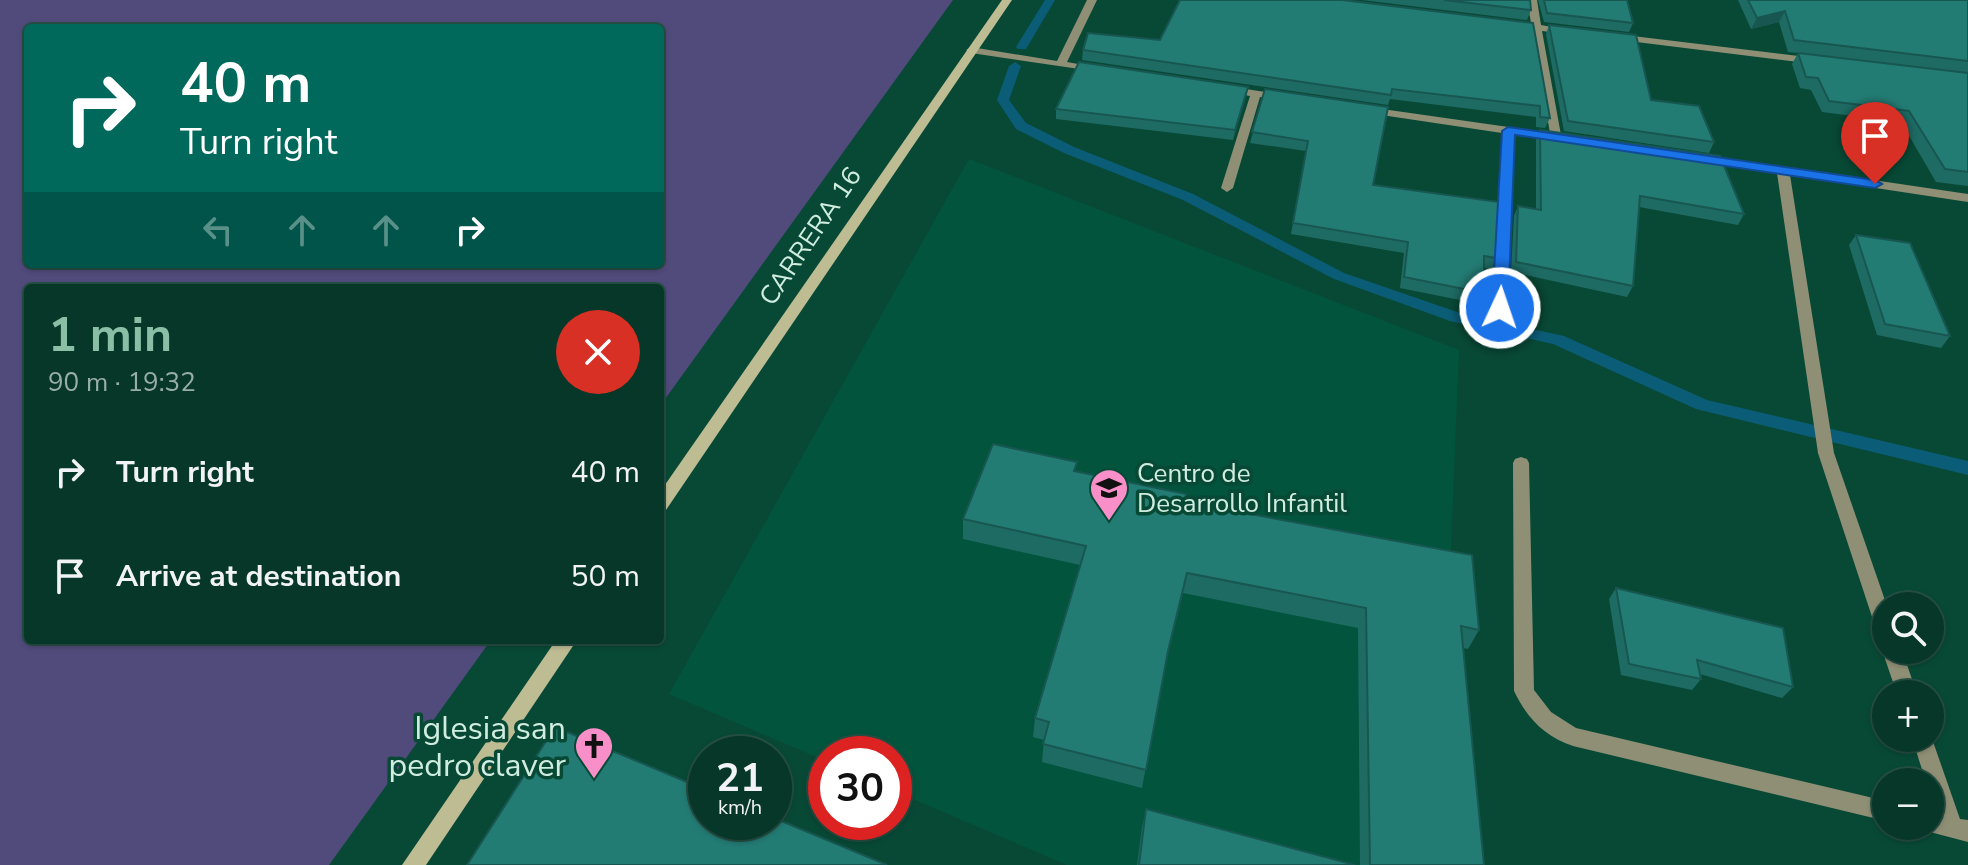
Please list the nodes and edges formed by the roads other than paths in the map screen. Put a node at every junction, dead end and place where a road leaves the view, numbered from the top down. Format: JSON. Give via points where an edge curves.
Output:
{"nodes":[{"id":1,"x":1007,"y":0,"type":"edge"},
{"id":2,"x":1092,"y":0,"type":"edge"},
{"id":3,"x":1532,"y":0,"type":"edge"},
{"id":4,"x":1506,"y":23,"type":"edge"},
{"id":5,"x":1536,"y":27,"type":"junction"},
{"id":6,"x":1583,"y":33,"type":"edge"},
{"id":7,"x":1598,"y":34,"type":"edge"},
{"id":8,"x":971,"y":50,"type":"junction"},
{"id":9,"x":1829,"y":62,"type":"edge"},
{"id":10,"x":1060,"y":65,"type":"junction"},
{"id":11,"x":1106,"y":71,"type":"edge"},
{"id":12,"x":1211,"y":87,"type":"edge"},
{"id":13,"x":1256,"y":93,"type":"junction"},
{"id":14,"x":1303,"y":100,"type":"edge"},
{"id":15,"x":1351,"y":107,"type":"edge"},
{"id":16,"x":1508,"y":131,"type":"junction"},
{"id":17,"x":1556,"y":137,"type":"junction"},
{"id":18,"x":1571,"y":139,"type":"edge"},
{"id":19,"x":1692,"y":157,"type":"edge"},
{"id":20,"x":1783,"y":171,"type":"junction"},
{"id":21,"x":1227,"y":188,"type":"dead end"},
{"id":22,"x":1968,"y":198,"type":"edge"},
{"id":23,"x":1500,"y":308,"type":"dead end"},
{"id":24,"x":1521,"y":463,"type":"dead end"},
{"id":25,"x":664,"y":499,"type":"edge"},
{"id":26,"x":1873,"y":592,"type":"edge"},
{"id":27,"x":564,"y":644,"type":"edge"},
{"id":28,"x":1928,"y":752,"type":"edge"},
{"id":29,"x":1872,"y":808,"type":"edge"},
{"id":30,"x":1960,"y":829,"type":"edge"},
{"id":31,"x":413,"y":865,"type":"edge"}],
"edges":[{"from":1,"to":8,"type":"main road","name":"CARRERA 16"},
{"from":2,"to":10,"type":"street"},
{"from":3,"to":5,"type":"street"},
{"from":4,"to":5,"type":"street"},
{"from":5,"to":6,"type":"street"},
{"from":5,"to":17,"type":"street"},
{"from":7,"to":9,"type":"street"},
{"from":8,"to":10,"type":"street"},
{"from":8,"to":25,"type":"main road","name":"CARRERA 16"},
{"from":10,"to":11,"type":"street"},
{"from":12,"to":13,"type":"street"},
{"from":13,"to":14,"type":"street"},
{"from":13,"to":21,"type":"street"},
{"from":15,"to":16,"type":"street"},
{"from":16,"to":17,"type":"street"},
{"from":16,"to":23,"type":"street"},
{"from":17,"to":18,"type":"street"},
{"from":19,"to":20,"type":"street"},
{"from":20,"to":22,"type":"street"},
{"from":20,"to":26,"type":"street","via":[[1826,453]]},
{"from":24,"to":29,"type":"street","via":[[1524,691],[1533,710],[1573,737]]},
{"from":27,"to":31,"type":"main road"},
{"from":28,"to":30,"type":"street"}]}
